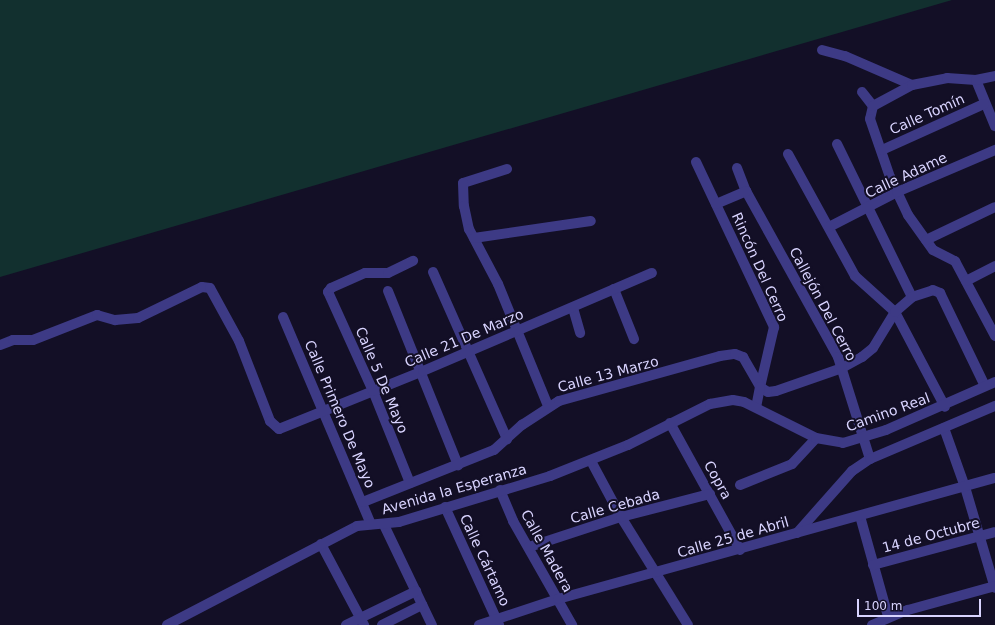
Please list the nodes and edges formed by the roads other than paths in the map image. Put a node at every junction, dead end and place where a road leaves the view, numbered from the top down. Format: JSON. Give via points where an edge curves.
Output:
{"nodes":[{"id":1,"x":822,"y":50,"type":"dead end"},
{"id":2,"x":995,"y":76,"type":"edge"},
{"id":3,"x":976,"y":80,"type":"junction"},
{"id":4,"x":912,"y":85,"type":"junction"},
{"id":5,"x":862,"y":92,"type":"dead end"},
{"id":6,"x":873,"y":106,"type":"junction"},
{"id":7,"x":989,"y":108,"type":"edge"},
{"id":8,"x":995,"y":126,"type":"edge"},
{"id":9,"x":836,"y":144,"type":"dead end"},
{"id":10,"x":882,"y":150,"type":"junction"},
{"id":11,"x":995,"y":150,"type":"edge"},
{"id":12,"x":788,"y":154,"type":"dead end"},
{"id":13,"x":696,"y":162,"type":"dead end"},
{"id":14,"x":737,"y":168,"type":"dead end"},
{"id":15,"x":507,"y":169,"type":"dead end"},
{"id":16,"x":746,"y":191,"type":"junction"},
{"id":17,"x":897,"y":192,"type":"junction"},
{"id":18,"x":716,"y":204,"type":"junction"},
{"id":19,"x":995,"y":207,"type":"edge"},
{"id":20,"x":867,"y":209,"type":"junction"},
{"id":21,"x":591,"y":222,"type":"dead end"},
{"id":22,"x":829,"y":227,"type":"junction"},
{"id":23,"x":474,"y":238,"type":"junction"},
{"id":24,"x":926,"y":240,"type":"junction"},
{"id":25,"x":413,"y":262,"type":"dead end"},
{"id":26,"x":995,"y":266,"type":"edge"},
{"id":27,"x":433,"y":272,"type":"dead end"},
{"id":28,"x":652,"y":273,"type":"dead end"},
{"id":29,"x":966,"y":281,"type":"junction"},
{"id":30,"x":614,"y":289,"type":"junction"},
{"id":31,"x":388,"y":291,"type":"dead end"},
{"id":32,"x":912,"y":297,"type":"junction"},
{"id":33,"x":573,"y":308,"type":"junction"},
{"id":34,"x":895,"y":312,"type":"junction"},
{"id":35,"x":283,"y":316,"type":"dead end"},
{"id":36,"x":516,"y":331,"type":"junction"},
{"id":37,"x":580,"y":333,"type":"dead end"},
{"id":38,"x":995,"y":336,"type":"edge"},
{"id":39,"x":634,"y":339,"type":"dead end"},
{"id":40,"x":0,"y":345,"type":"edge"},
{"id":41,"x":466,"y":352,"type":"junction"},
{"id":42,"x":842,"y":368,"type":"junction"},
{"id":43,"x":423,"y":371,"type":"junction"},
{"id":44,"x":990,"y":384,"type":"edge"},
{"id":45,"x":760,"y":387,"type":"junction"},
{"id":46,"x":373,"y":391,"type":"junction"},
{"id":47,"x":548,"y":406,"type":"junction"},
{"id":48,"x":945,"y":406,"type":"junction"},
{"id":49,"x":995,"y":406,"type":"edge"},
{"id":50,"x":756,"y":407,"type":"junction"},
{"id":51,"x":323,"y":411,"type":"junction"},
{"id":52,"x":670,"y":423,"type":"junction"},
{"id":53,"x":944,"y":428,"type":"junction"},
{"id":54,"x":816,"y":438,"type":"junction"},
{"id":55,"x":864,"y":438,"type":"junction"},
{"id":56,"x":506,"y":439,"type":"junction"},
{"id":57,"x":870,"y":459,"type":"junction"},
{"id":58,"x":591,"y":461,"type":"junction"},
{"id":59,"x":458,"y":465,"type":"junction"},
{"id":60,"x":995,"y":478,"type":"edge"},
{"id":61,"x":410,"y":483,"type":"junction"},
{"id":62,"x":740,"y":486,"type":"dead end"},
{"id":63,"x":965,"y":487,"type":"junction"},
{"id":64,"x":500,"y":490,"type":"junction"},
{"id":65,"x":710,"y":494,"type":"junction"},
{"id":66,"x":363,"y":502,"type":"junction"},
{"id":67,"x":445,"y":507,"type":"junction"},
{"id":68,"x":860,"y":516,"type":"junction"},
{"id":69,"x":621,"y":517,"type":"junction"},
{"id":70,"x":371,"y":524,"type":"junction"},
{"id":71,"x":384,"y":525,"type":"junction"},
{"id":72,"x":995,"y":532,"type":"edge"},
{"id":73,"x":797,"y":533,"type":"junction"},
{"id":74,"x":979,"y":536,"type":"junction"},
{"id":75,"x":320,"y":544,"type":"junction"},
{"id":76,"x":529,"y":547,"type":"junction"},
{"id":77,"x":740,"y":550,"type":"junction"},
{"id":78,"x":873,"y":565,"type":"junction"},
{"id":79,"x":658,"y":572,"type":"junction"},
{"id":80,"x":995,"y":587,"type":"edge"},
{"id":81,"x":416,"y":591,"type":"junction"},
{"id":82,"x":558,"y":600,"type":"junction"},
{"id":83,"x":422,"y":605,"type":"junction"},
{"id":84,"x":888,"y":616,"type":"junction"},
{"id":85,"x":362,"y":621,"type":"edge"},
{"id":86,"x":497,"y":622,"type":"edge"},
{"id":87,"x":686,"y":624,"type":"edge"},
{"id":88,"x":166,"y":625,"type":"edge"},
{"id":89,"x":346,"y":625,"type":"edge"},
{"id":90,"x":382,"y":625,"type":"edge"},
{"id":91,"x":432,"y":625,"type":"edge"},
{"id":92,"x":479,"y":625,"type":"edge"},
{"id":93,"x":572,"y":625,"type":"edge"},
{"id":94,"x":872,"y":625,"type":"edge"}],
"edges":[{"from":1,"to":4,"type":"street","via":[[846,56]]},
{"from":2,"to":3,"type":"street"},
{"from":3,"to":4,"type":"street","via":[[954,77]]},
{"from":3,"to":7,"type":"street"},
{"from":4,"to":6,"type":"street"},
{"from":5,"to":6,"type":"street"},
{"from":6,"to":10,"type":"street","via":[[870,119]]},
{"from":7,"to":8,"type":"street"},
{"from":7,"to":10,"type":"street","name":"Calle Tomín"},
{"from":9,"to":20,"type":"street"},
{"from":10,"to":17,"type":"street"},
{"from":11,"to":17,"type":"street","name":"Calle Adame"},
{"from":12,"to":22,"type":"street"},
{"from":13,"to":18,"type":"street","name":"Rincón Del Cerro"},
{"from":14,"to":16,"type":"street","name":"Callejón Del Cerro"},
{"from":15,"to":23,"type":"street","via":[[463,183],[464,206]]},
{"from":16,"to":18,"type":"street"},
{"from":16,"to":42,"type":"street","name":"Callejón Del Cerro"},
{"from":17,"to":20,"type":"street","name":"Calle Adame"},
{"from":17,"to":24,"type":"street"},
{"from":18,"to":45,"type":"street","name":"Rincón Del Cerro","via":[[774,327]]},
{"from":19,"to":24,"type":"street"},
{"from":20,"to":22,"type":"street","name":"Calle Adame"},
{"from":20,"to":32,"type":"street"},
{"from":21,"to":23,"type":"street"},
{"from":22,"to":34,"type":"street","via":[[855,276]]},
{"from":23,"to":36,"type":"street","via":[[492,270]]},
{"from":24,"to":29,"type":"street","via":[[934,252],[955,261]]},
{"from":25,"to":46,"type":"street","name":"Calle 5 De Mayo","via":[[388,273],[365,273],[329,289],[328,295]]},
{"from":26,"to":29,"type":"street"},
{"from":27,"to":41,"type":"street"},
{"from":28,"to":30,"type":"street","name":"Calle 21 De Marzo"},
{"from":29,"to":38,"type":"street"},
{"from":30,"to":33,"type":"street","name":"Calle 21 De Marzo"},
{"from":30,"to":39,"type":"street"},
{"from":31,"to":43,"type":"street"},
{"from":32,"to":34,"type":"street"},
{"from":32,"to":44,"type":"street","via":[[935,290],[944,300]]},
{"from":33,"to":36,"type":"street","name":"Calle 21 De Marzo"},
{"from":33,"to":37,"type":"street"},
{"from":34,"to":42,"type":"street","via":[[873,348]]},
{"from":34,"to":48,"type":"street"},
{"from":35,"to":51,"type":"street","name":"Calle Primero De Mayo"},
{"from":36,"to":41,"type":"street","name":"Calle 21 De Marzo"},
{"from":36,"to":47,"type":"street"},
{"from":40,"to":51,"type":"street","name":"Calle 21 De Marzo","via":[[13,340],[33,340],[97,314],[115,320],[138,318],[202,287],[210,288],[239,341],[272,426],[286,427]]},
{"from":41,"to":43,"type":"street","name":"Calle 21 De Marzo"},
{"from":41,"to":56,"type":"street"},
{"from":42,"to":45,"type":"street","via":[[776,391],[768,392]]},
{"from":42,"to":55,"type":"street","name":"Callejón Del Cerro"},
{"from":43,"to":46,"type":"street","name":"Calle 21 De Marzo"},
{"from":43,"to":59,"type":"street"},
{"from":44,"to":48,"type":"street","name":"Camino Real"},
{"from":45,"to":47,"type":"street","name":"Calle 13 Marzo","via":[[739,354],[720,356]]},
{"from":45,"to":50,"type":"street"},
{"from":46,"to":51,"type":"street","name":"Calle 21 De Marzo"},
{"from":46,"to":61,"type":"street","name":"Calle 5 De Mayo"},
{"from":47,"to":56,"type":"street","name":"Calle 13 Marzo"},
{"from":48,"to":55,"type":"street","name":"Camino Real"},
{"from":49,"to":53,"type":"street"},
{"from":50,"to":52,"type":"street","name":"Avenida la Esperanza","via":[[744,402],[722,401]]},
{"from":50,"to":54,"type":"street","name":"Camino Real"},
{"from":51,"to":66,"type":"street","name":"Calle Primero De Mayo"},
{"from":52,"to":58,"type":"street","name":"Avenida la Esperanza"},
{"from":52,"to":65,"type":"street","name":"Copra"},
{"from":53,"to":57,"type":"street"},
{"from":53,"to":63,"type":"street"},
{"from":54,"to":55,"type":"street","name":"Camino Real","via":[[843,443]]},
{"from":54,"to":62,"type":"street","via":[[792,464]]},
{"from":55,"to":57,"type":"street","name":"Callejón Del Cerro"},
{"from":56,"to":59,"type":"street","name":"Calle 13 Marzo","via":[[494,450]]},
{"from":57,"to":73,"type":"street","via":[[852,471]]},
{"from":58,"to":64,"type":"street","name":"Avenida la Esperanza"},
{"from":58,"to":69,"type":"street"},
{"from":59,"to":61,"type":"street","name":"Calle 13 Marzo"},
{"from":60,"to":63,"type":"street","name":"Calle 25 de Abril"},
{"from":61,"to":66,"type":"street","name":"Calle 13 Marzo"},
{"from":63,"to":68,"type":"street","name":"Calle 25 de Abril"},
{"from":63,"to":74,"type":"street"},
{"from":64,"to":67,"type":"street","name":"Avenida la Esperanza"},
{"from":64,"to":76,"type":"street","name":"Calle Madera"},
{"from":65,"to":69,"type":"street","name":"Calle Cebada"},
{"from":65,"to":77,"type":"street","name":"Copra"},
{"from":66,"to":70,"type":"street","name":"Calle Primero De Mayo"},
{"from":67,"to":71,"type":"street","name":"Avenida la Esperanza"},
{"from":67,"to":86,"type":"street","name":"Calle Cártamo"},
{"from":68,"to":73,"type":"street","name":"Calle 25 de Abril"},
{"from":68,"to":78,"type":"street"},
{"from":69,"to":76,"type":"street","name":"Calle Cebada"},
{"from":69,"to":79,"type":"street"},
{"from":70,"to":71,"type":"street","name":"Avenida la Esperanza"},
{"from":70,"to":75,"type":"street","name":"Avenida la Esperanza","via":[[357,526]]},
{"from":71,"to":81,"type":"street"},
{"from":72,"to":74,"type":"street","name":"14 de Octubre"},
{"from":73,"to":77,"type":"street","name":"Calle 25 de Abril"},
{"from":74,"to":78,"type":"street","name":"14 de Octubre"},
{"from":74,"to":80,"type":"street"},
{"from":75,"to":85,"type":"street"},
{"from":75,"to":88,"type":"street","name":"Avenida la Esperanza"},
{"from":76,"to":82,"type":"street","name":"Calle Madera"},
{"from":77,"to":79,"type":"street","name":"Calle 25 de Abril"},
{"from":78,"to":84,"type":"street"},
{"from":79,"to":82,"type":"street","name":"Calle 25 de Abril"},
{"from":79,"to":87,"type":"street"},
{"from":80,"to":84,"type":"street"},
{"from":81,"to":83,"type":"street"},
{"from":81,"to":85,"type":"street"},
{"from":82,"to":86,"type":"street","name":"Calle 25 de Abril"},
{"from":82,"to":93,"type":"street","name":"Calle Madera"},
{"from":83,"to":90,"type":"street"},
{"from":83,"to":91,"type":"street"},
{"from":84,"to":94,"type":"street"},
{"from":85,"to":89,"type":"street"},
{"from":86,"to":92,"type":"street","name":"Calle 25 de Abril"}]}
